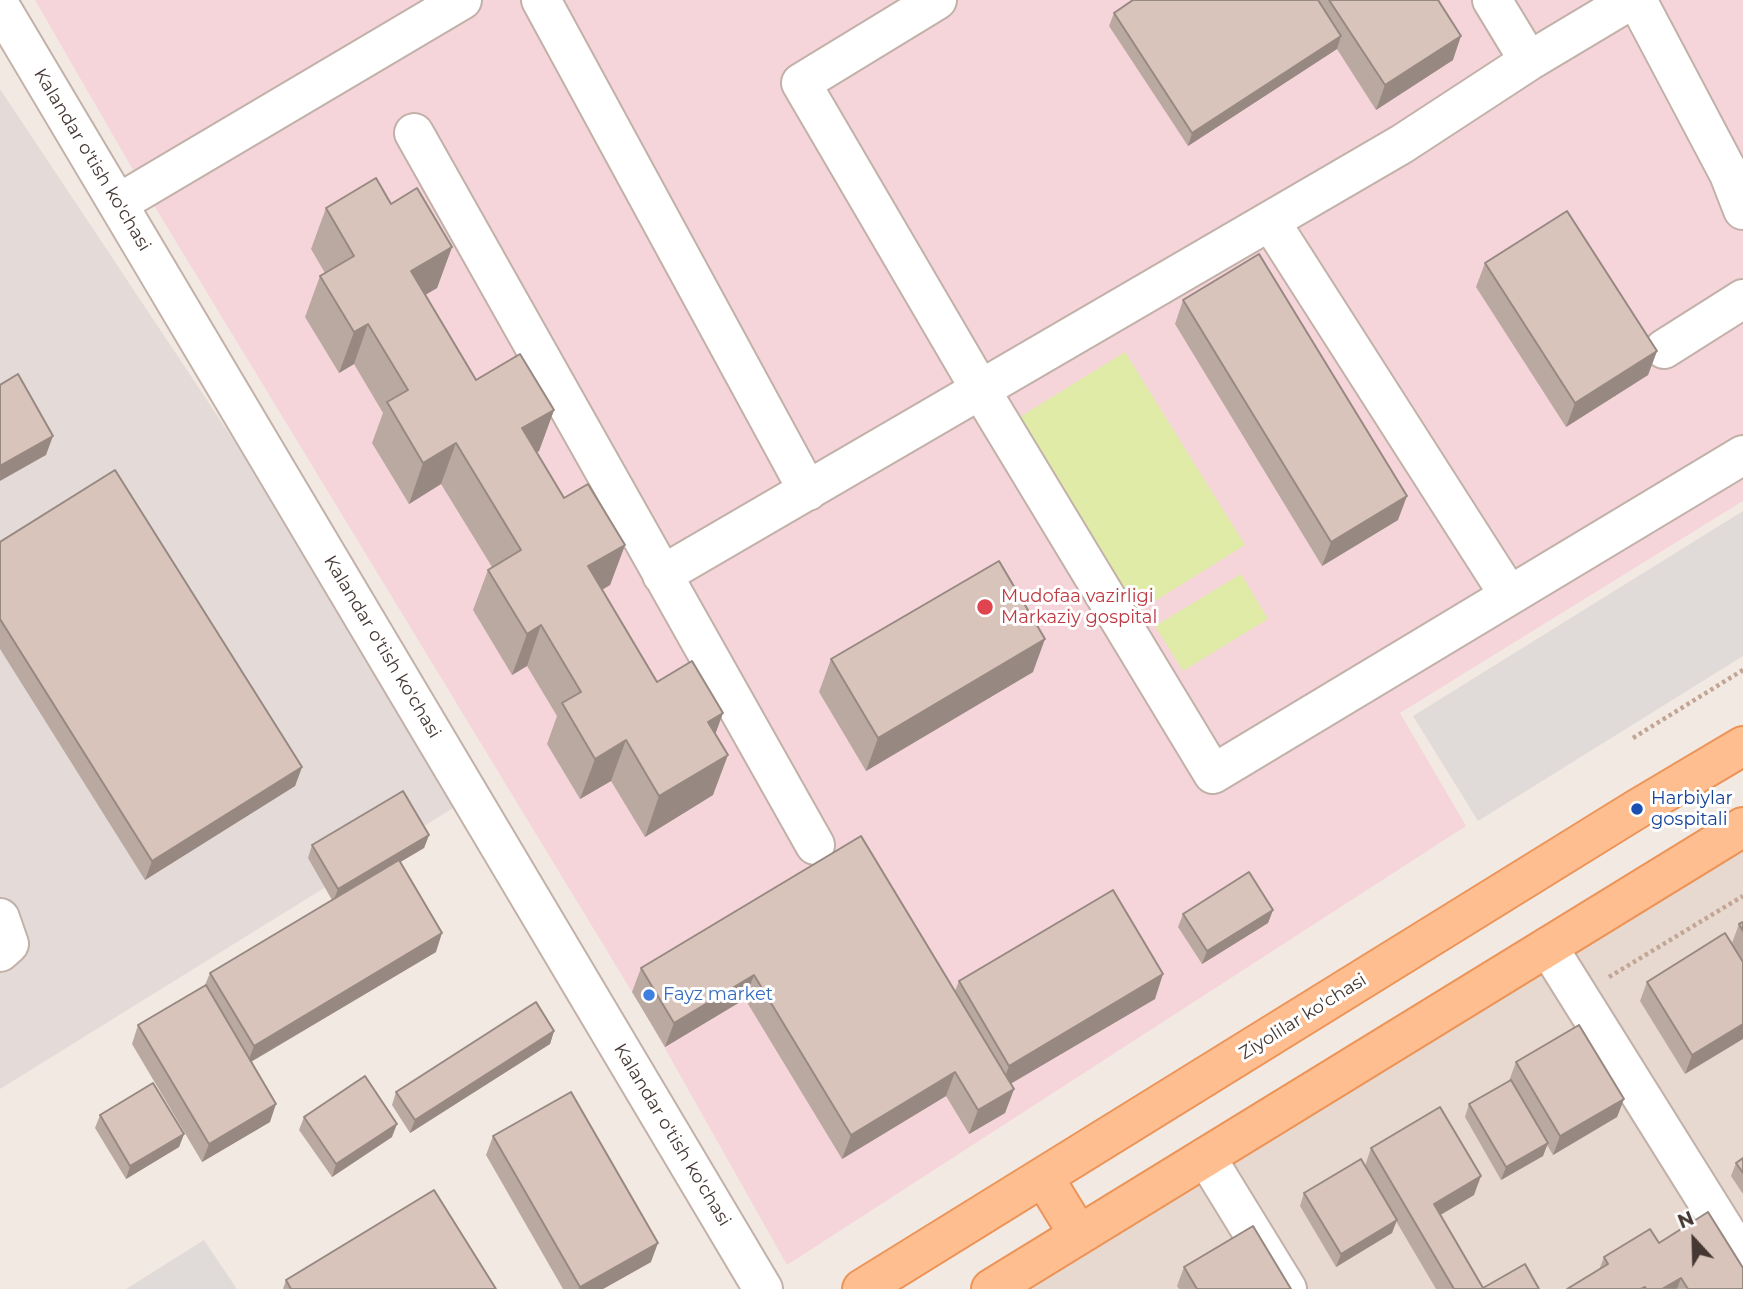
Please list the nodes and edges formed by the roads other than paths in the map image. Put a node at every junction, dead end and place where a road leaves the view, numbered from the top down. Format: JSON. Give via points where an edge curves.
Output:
{"nodes":[{"id":1,"x":462,"y":0,"type":"edge"},
{"id":2,"x":541,"y":0,"type":"edge"},
{"id":3,"x":937,"y":0,"type":"edge"},
{"id":4,"x":1492,"y":0,"type":"edge"},
{"id":5,"x":1634,"y":0,"type":"edge"},
{"id":6,"x":0,"y":6,"type":"edge"},
{"id":7,"x":1529,"y":61,"type":"junction"},
{"id":8,"x":414,"y":133,"type":"dead end"},
{"id":9,"x":119,"y":203,"type":"junction"},
{"id":10,"x":1743,"y":210,"type":"edge"},
{"id":11,"x":1270,"y":220,"type":"junction"},
{"id":12,"x":1743,"y":299,"type":"edge"},
{"id":13,"x":1664,"y":349,"type":"dead end"},
{"id":14,"x":980,"y":389,"type":"junction"},
{"id":15,"x":1743,"y":455,"type":"edge"},
{"id":16,"x":808,"y":491,"type":"junction"},
{"id":17,"x":662,"y":575,"type":"junction"},
{"id":18,"x":1509,"y":595,"type":"junction"},
{"id":19,"x":1743,"y":746,"type":"edge"},
{"id":20,"x":1743,"y":827,"type":"edge"},
{"id":21,"x":815,"y":845,"type":"dead end"},
{"id":22,"x":0,"y":918,"type":"edge"},
{"id":23,"x":1548,"y":947,"type":"junction"},
{"id":24,"x":0,"y":952,"type":"edge"},
{"id":25,"x":1206,"y":1157,"type":"junction"},
{"id":26,"x":1044,"y":1178,"type":"junction"},
{"id":27,"x":1079,"y":1235,"type":"junction"},
{"id":28,"x":1743,"y":1259,"type":"edge"},
{"id":29,"x":763,"y":1289,"type":"edge"},
{"id":30,"x":862,"y":1289,"type":"edge"},
{"id":31,"x":990,"y":1289,"type":"edge"},
{"id":32,"x":1287,"y":1289,"type":"edge"}],
"edges":[{"from":1,"to":9,"type":"street"},
{"from":2,"to":16,"type":"street"},
{"from":3,"to":14,"type":"street","via":[[801,83]]},
{"from":4,"to":7,"type":"street"},
{"from":5,"to":7,"type":"street"},
{"from":5,"to":10,"type":"street","via":[[1729,174]]},
{"from":6,"to":9,"type":"street","name":"Kalandar o'tish ko'chasi"},
{"from":7,"to":11,"type":"street","via":[[1402,144]]},
{"from":8,"to":17,"type":"street"},
{"from":9,"to":29,"type":"street","name":"Kalandar o'tish ko'chasi"},
{"from":11,"to":14,"type":"street"},
{"from":11,"to":18,"type":"street"},
{"from":12,"to":13,"type":"street"},
{"from":14,"to":16,"type":"street"},
{"from":14,"to":18,"type":"street","via":[[1213,774]]},
{"from":15,"to":18,"type":"street"},
{"from":16,"to":17,"type":"street"},
{"from":17,"to":21,"type":"street"},
{"from":19,"to":26,"type":"main road","name":"Ziyolilar ko'chasi"},
{"from":20,"to":23,"type":"main road"},
{"from":22,"to":24,"type":"street","via":[[9,944]]},
{"from":23,"to":25,"type":"main road"},
{"from":23,"to":28,"type":"street"},
{"from":25,"to":27,"type":"main road"},
{"from":25,"to":32,"type":"street"},
{"from":26,"to":27,"type":"main road"},
{"from":26,"to":30,"type":"main road","name":"Ziyolilar ko'chasi"},
{"from":27,"to":31,"type":"main road"}]}
